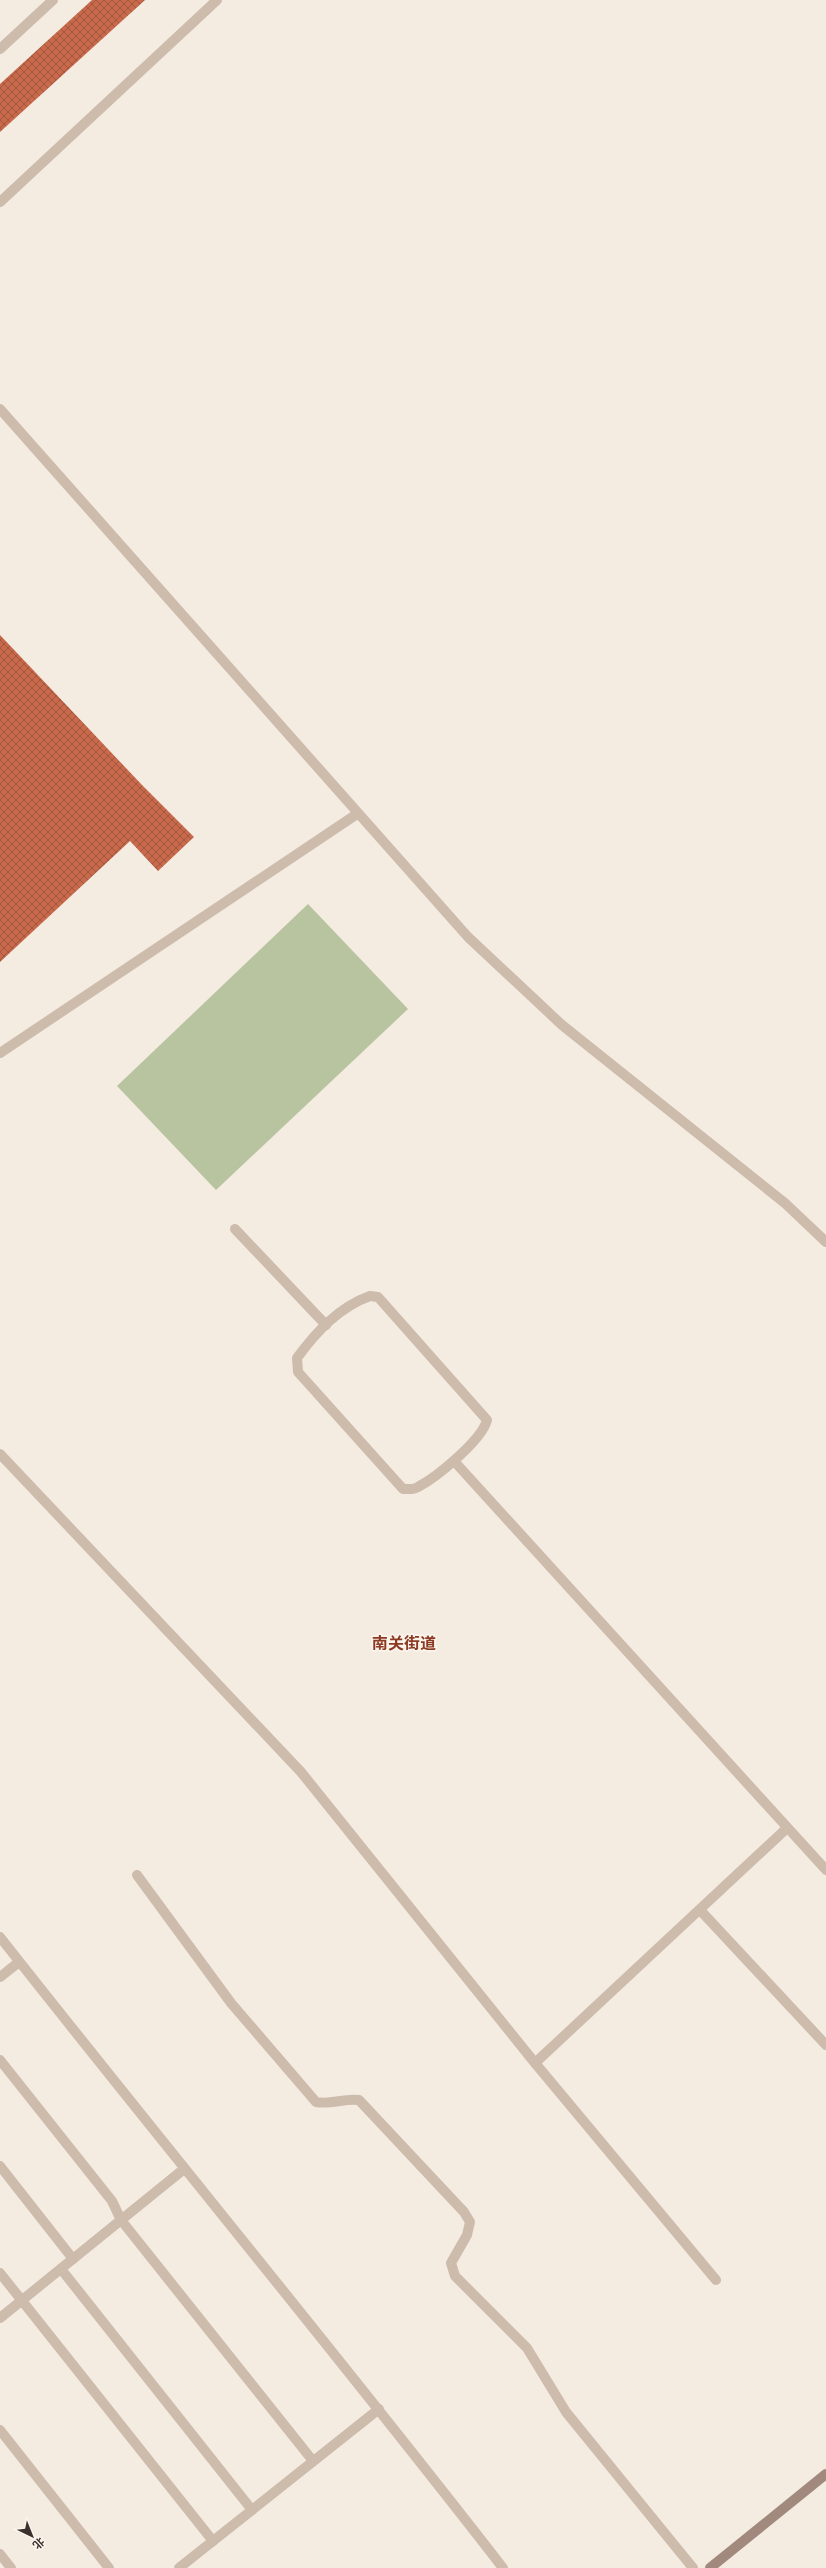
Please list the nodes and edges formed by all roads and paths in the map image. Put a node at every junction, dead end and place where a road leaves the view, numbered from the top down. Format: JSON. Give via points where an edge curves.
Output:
{"nodes":[{"id":1,"x":53,"y":0,"type":"edge"},
{"id":2,"x":217,"y":0,"type":"edge"},
{"id":3,"x":0,"y":49,"type":"edge"},
{"id":4,"x":0,"y":202,"type":"edge"},
{"id":5,"x":0,"y":409,"type":"edge"},
{"id":6,"x":357,"y":814,"type":"junction"},
{"id":7,"x":0,"y":1053,"type":"edge"},
{"id":8,"x":235,"y":1229,"type":"dead end"},
{"id":9,"x":826,"y":1242,"type":"edge"},
{"id":10,"x":326,"y":1325,"type":"junction"},
{"id":11,"x":0,"y":1454,"type":"edge"},
{"id":12,"x":454,"y":1461,"type":"junction"},
{"id":13,"x":787,"y":1828,"type":"junction"},
{"id":14,"x":826,"y":1870,"type":"edge"},
{"id":15,"x":136,"y":1875,"type":"dead end"},
{"id":16,"x":700,"y":1910,"type":"junction"},
{"id":17,"x":0,"y":1937,"type":"edge"},
{"id":18,"x":19,"y":1962,"type":"junction"},
{"id":19,"x":0,"y":1977,"type":"edge"},
{"id":20,"x":826,"y":2045,"type":"edge"},
{"id":21,"x":0,"y":2060,"type":"edge"},
{"id":22,"x":535,"y":2063,"type":"junction"},
{"id":23,"x":0,"y":2166,"type":"edge"},
{"id":24,"x":184,"y":2169,"type":"junction"},
{"id":25,"x":121,"y":2220,"type":"junction"},
{"id":26,"x":73,"y":2259,"type":"junction"},
{"id":27,"x":61,"y":2269,"type":"junction"},
{"id":28,"x":0,"y":2273,"type":"edge"},
{"id":29,"x":716,"y":2280,"type":"dead end"},
{"id":30,"x":22,"y":2300,"type":"junction"},
{"id":31,"x":0,"y":2318,"type":"edge"},
{"id":32,"x":379,"y":2409,"type":"junction"},
{"id":33,"x":0,"y":2430,"type":"edge"},
{"id":34,"x":313,"y":2461,"type":"junction"},
{"id":35,"x":826,"y":2474,"type":"edge"},
{"id":36,"x":252,"y":2510,"type":"junction"},
{"id":37,"x":213,"y":2541,"type":"junction"},
{"id":38,"x":0,"y":2554,"type":"edge"},
{"id":39,"x":11,"y":2568,"type":"edge"},
{"id":40,"x":109,"y":2568,"type":"edge"},
{"id":41,"x":179,"y":2568,"type":"edge"},
{"id":42,"x":503,"y":2568,"type":"edge"},
{"id":43,"x":693,"y":2568,"type":"edge"},
{"id":44,"x":710,"y":2568,"type":"edge"}],
"edges":[{"from":1,"to":3,"type":"street"},
{"from":2,"to":4,"type":"street"},
{"from":5,"to":6,"type":"street"},
{"from":6,"to":7,"type":"street"},
{"from":6,"to":9,"type":"street","via":[[468,937],[562,1025],[786,1204]]},
{"from":8,"to":10,"type":"street"},
{"from":10,"to":12,"type":"street","via":[[297,1358],[298,1372],[403,1489],[418,1488]]},
{"from":10,"to":12,"type":"street","via":[[356,1301],[370,1296],[378,1297],[487,1420],[480,1433]]},
{"from":11,"to":22,"type":"street","via":[[301,1772]]},
{"from":12,"to":13,"type":"street"},
{"from":13,"to":14,"type":"street"},
{"from":13,"to":16,"type":"street"},
{"from":15,"to":43,"type":"street","via":[[231,2004],[316,2102],[331,2104],[348,2099],[359,2100],[464,2212],[470,2222],[451,2263],[455,2276],[527,2348],[566,2412]]},
{"from":16,"to":20,"type":"street"},
{"from":16,"to":22,"type":"street"},
{"from":17,"to":18,"type":"street"},
{"from":18,"to":19,"type":"street"},
{"from":18,"to":24,"type":"street"},
{"from":21,"to":25,"type":"street","via":[[112,2201]]},
{"from":22,"to":29,"type":"street"},
{"from":23,"to":26,"type":"street"},
{"from":24,"to":25,"type":"street"},
{"from":24,"to":32,"type":"street"},
{"from":25,"to":26,"type":"street"},
{"from":25,"to":34,"type":"street"},
{"from":26,"to":27,"type":"street"},
{"from":27,"to":30,"type":"street"},
{"from":27,"to":36,"type":"street"},
{"from":28,"to":30,"type":"street"},
{"from":30,"to":31,"type":"street"},
{"from":30,"to":37,"type":"street"},
{"from":32,"to":34,"type":"street"},
{"from":32,"to":42,"type":"street"},
{"from":33,"to":40,"type":"street"},
{"from":34,"to":36,"type":"street"},
{"from":35,"to":44,"type":"main road"},
{"from":36,"to":37,"type":"street"},
{"from":37,"to":41,"type":"street"},
{"from":38,"to":39,"type":"street"}]}
